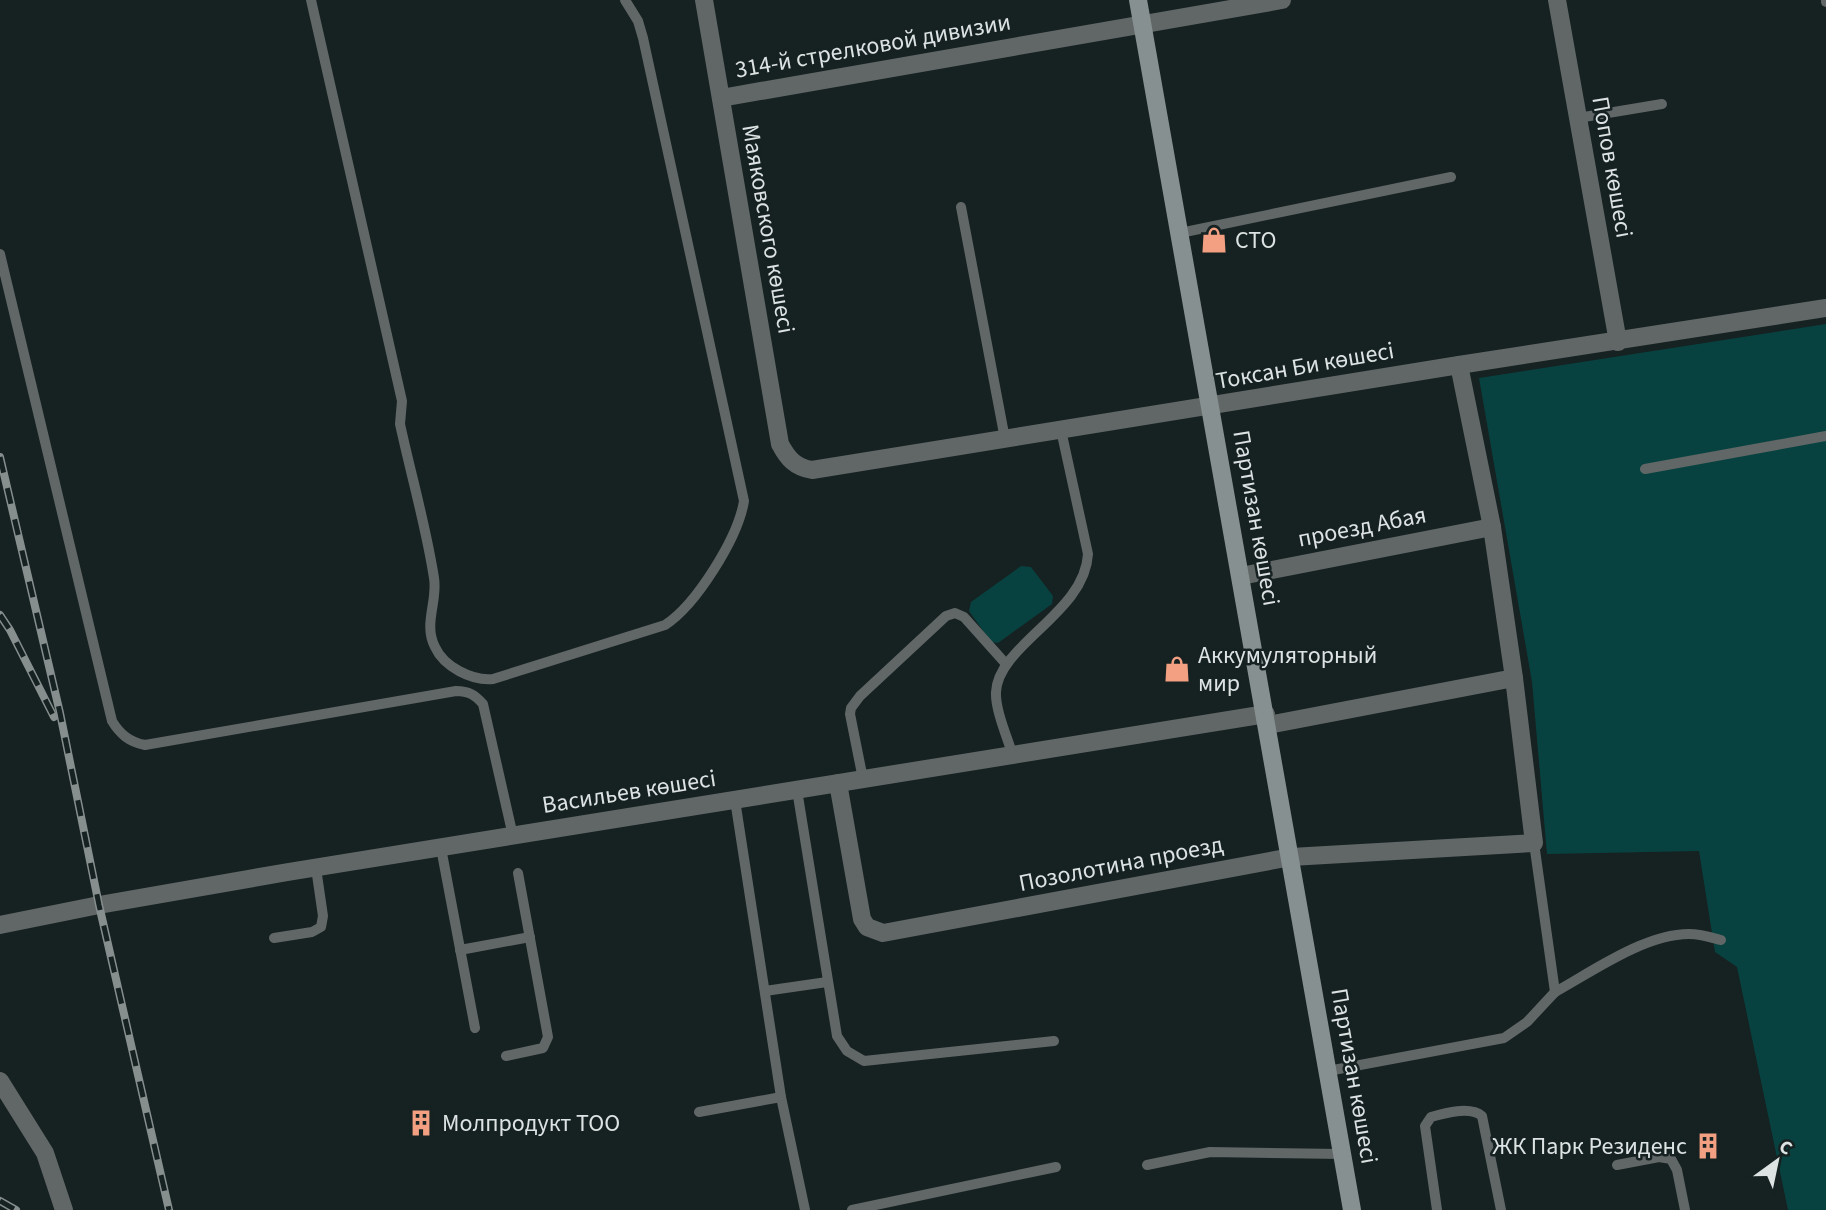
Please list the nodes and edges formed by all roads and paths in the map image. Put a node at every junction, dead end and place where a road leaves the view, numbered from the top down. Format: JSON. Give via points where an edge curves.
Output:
{"nodes":[{"id":1,"x":312,"y":0,"type":"edge"},
{"id":2,"x":625,"y":0,"type":"edge"},
{"id":3,"x":704,"y":0,"type":"edge"},
{"id":4,"x":1139,"y":0,"type":"edge"},
{"id":5,"x":1282,"y":0,"type":"edge"},
{"id":6,"x":1558,"y":0,"type":"edge"},
{"id":7,"x":1143,"y":24,"type":"junction"},
{"id":8,"x":721,"y":98,"type":"junction"},
{"id":9,"x":1662,"y":104,"type":"dead end"},
{"id":10,"x":1578,"y":118,"type":"junction"},
{"id":11,"x":1451,"y":177,"type":"dead end"},
{"id":12,"x":961,"y":206,"type":"dead end"},
{"id":13,"x":1180,"y":233,"type":"junction"},
{"id":14,"x":0,"y":254,"type":"edge"},
{"id":15,"x":1826,"y":309,"type":"edge"},
{"id":16,"x":1618,"y":342,"type":"junction"},
{"id":17,"x":1459,"y":365,"type":"junction"},
{"id":18,"x":1211,"y":406,"type":"junction"},
{"id":19,"x":1061,"y":430,"type":"junction"},
{"id":20,"x":1826,"y":436,"type":"edge"},
{"id":21,"x":1005,"y":439,"type":"junction"},
{"id":22,"x":793,"y":463,"type":"joint"},
{"id":23,"x":1645,"y":469,"type":"dead end"},
{"id":24,"x":1492,"y":527,"type":"junction"},
{"id":25,"x":1241,"y":576,"type":"junction"},
{"id":26,"x":1006,"y":664,"type":"junction"},
{"id":27,"x":1514,"y":678,"type":"junction"},
{"id":28,"x":1267,"y":720,"type":"junction"},
{"id":29,"x":1013,"y":756,"type":"junction"},
{"id":30,"x":863,"y":779,"type":"junction"},
{"id":31,"x":838,"y":783,"type":"junction"},
{"id":32,"x":797,"y":790,"type":"junction"},
{"id":33,"x":735,"y":800,"type":"junction"},
{"id":34,"x":513,"y":836,"type":"junction"},
{"id":35,"x":1534,"y":843,"type":"junction"},
{"id":36,"x":440,"y":848,"type":"junction"},
{"id":37,"x":1291,"y":857,"type":"junction"},
{"id":38,"x":316,"y":868,"type":"junction"},
{"id":39,"x":518,"y":873,"type":"dead end"},
{"id":40,"x":0,"y":925,"type":"edge"},
{"id":41,"x":530,"y":937,"type":"junction"},
{"id":42,"x":274,"y":938,"type":"dead end"},
{"id":43,"x":1721,"y":940,"type":"dead end"},
{"id":44,"x":460,"y":950,"type":"junction"},
{"id":45,"x":827,"y":982,"type":"junction"},
{"id":46,"x":765,"y":991,"type":"junction"},
{"id":47,"x":1556,"y":992,"type":"junction"},
{"id":48,"x":475,"y":1028,"type":"dead end"},
{"id":49,"x":1054,"y":1041,"type":"dead end"},
{"id":50,"x":506,"y":1056,"type":"dead end"},
{"id":51,"x":1328,"y":1071,"type":"junction"},
{"id":52,"x":0,"y":1081,"type":"edge"},
{"id":53,"x":781,"y":1097,"type":"junction"},
{"id":54,"x":699,"y":1112,"type":"dead end"},
{"id":55,"x":1342,"y":1153,"type":"junction"},
{"id":56,"x":1147,"y":1165,"type":"dead end"},
{"id":57,"x":1617,"y":1165,"type":"dead end"},
{"id":58,"x":1056,"y":1167,"type":"dead end"},
{"id":59,"x":64,"y":1210,"type":"edge"},
{"id":60,"x":805,"y":1210,"type":"edge"},
{"id":61,"x":852,"y":1210,"type":"edge"},
{"id":62,"x":1352,"y":1210,"type":"edge"},
{"id":63,"x":1437,"y":1210,"type":"edge"},
{"id":64,"x":1501,"y":1210,"type":"edge"},
{"id":65,"x":1685,"y":1210,"type":"edge"}],
"edges":[{"from":1,"to":2,"type":"lane","via":[[402,401],[400,424],[435,580],[431,639],[444,660],[468,676],[493,680],[665,625],[679,616],[736,532],[741,517],[744,501],[643,38]]},
{"from":3,"to":8,"type":"street","name":"Маяковского көшесі"},
{"from":4,"to":7,"type":"main road","name":"Партизан көшесі"},
{"from":5,"to":7,"type":"street","name":"314-й стрелковой дивизии"},
{"from":6,"to":10,"type":"street","name":"Попов көшесі"},
{"from":7,"to":8,"type":"street","name":"314-й стрелковой дивизии"},
{"from":7,"to":13,"type":"main road","name":"Партизан көшесі"},
{"from":8,"to":22,"type":"street","name":"Маяковского көшесі","via":[[780,444]]},
{"from":9,"to":10,"type":"lane"},
{"from":10,"to":16,"type":"street","name":"Попов көшесі"},
{"from":11,"to":13,"type":"lane"},
{"from":12,"to":21,"type":"lane"},
{"from":13,"to":18,"type":"main road","name":"Партизан көшесі"},
{"from":14,"to":34,"type":"lane","via":[[118,731],[145,745],[466,691],[483,704]]},
{"from":15,"to":16,"type":"street","name":"Токсан Би көшесі"},
{"from":16,"to":17,"type":"street","name":"Токсан Би көшесі"},
{"from":17,"to":18,"type":"street","name":"Токсан Би көшесі"},
{"from":17,"to":24,"type":"street"},
{"from":18,"to":19,"type":"street","name":"Токсан Би көшесі"},
{"from":18,"to":25,"type":"main road","name":"Партизан көшесі"},
{"from":19,"to":21,"type":"street","name":"Токсан Би көшесі"},
{"from":19,"to":26,"type":"lane","via":[[1087,564],[1068,601]]},
{"from":20,"to":23,"type":"lane"},
{"from":21,"to":22,"type":"street","name":"Токсан Би көшесі","via":[[812,470]]},
{"from":24,"to":25,"type":"street","name":"проезд Абая"},
{"from":24,"to":27,"type":"street"},
{"from":25,"to":28,"type":"main road","name":"Партизан көшесі"},
{"from":26,"to":29,"type":"lane","via":[[996,698]]},
{"from":26,"to":30,"type":"lane","via":[[964,617],[955,613],[946,617],[851,708]]},
{"from":27,"to":28,"type":"street","name":"Васильев көшесі"},
{"from":27,"to":35,"type":"street"},
{"from":28,"to":29,"type":"street","name":"Васильев көшесі"},
{"from":28,"to":37,"type":"main road","name":"Партизан көшесі"},
{"from":29,"to":30,"type":"street","name":"Васильев көшесі"},
{"from":30,"to":31,"type":"street","name":"Васильев көшесі"},
{"from":31,"to":32,"type":"street","name":"Васильев көшесі"},
{"from":31,"to":37,"type":"street","name":"Позолотина проезд","via":[[860,911],[867,928],[875,932]]},
{"from":32,"to":33,"type":"street","name":"Васильев көшесі"},
{"from":32,"to":45,"type":"lane"},
{"from":33,"to":34,"type":"street","name":"Васильев көшесі"},
{"from":33,"to":46,"type":"lane"},
{"from":34,"to":36,"type":"street","name":"Васильев көшесі"},
{"from":35,"to":37,"type":"street","name":"Позолотина проезд"},
{"from":35,"to":47,"type":"lane"},
{"from":36,"to":38,"type":"street","name":"Васильев көшесі"},
{"from":36,"to":44,"type":"lane"},
{"from":37,"to":51,"type":"main road","name":"Партизан көшесі"},
{"from":38,"to":40,"type":"street","name":"Васильев көшесі"},
{"from":38,"to":42,"type":"lane","via":[[321,927]]},
{"from":39,"to":41,"type":"lane"},
{"from":41,"to":44,"type":"lane"},
{"from":41,"to":50,"type":"lane","via":[[547,1042],[538,1050]]},
{"from":43,"to":47,"type":"lane","via":[[1689,934],[1665,937]]},
{"from":44,"to":48,"type":"lane"},
{"from":45,"to":46,"type":"lane"},
{"from":45,"to":49,"type":"lane","via":[[837,1035],[847,1051],[864,1061]]},
{"from":46,"to":53,"type":"lane"},
{"from":47,"to":51,"type":"lane","via":[[1504,1038]]},
{"from":51,"to":55,"type":"main road","name":"Партизан көшесі"},
{"from":52,"to":59,"type":"street","via":[[45,1153]]},
{"from":53,"to":54,"type":"lane"},
{"from":53,"to":60,"type":"lane"},
{"from":55,"to":56,"type":"lane","via":[[1210,1152]]},
{"from":55,"to":62,"type":"main road","name":"Партизан көшесі"},
{"from":57,"to":65,"type":"lane","via":[[1671,1159]]},
{"from":58,"to":61,"type":"lane"},
{"from":63,"to":64,"type":"lane","via":[[1425,1126],[1431,1117],[1469,1110],[1482,1115]]}]}
